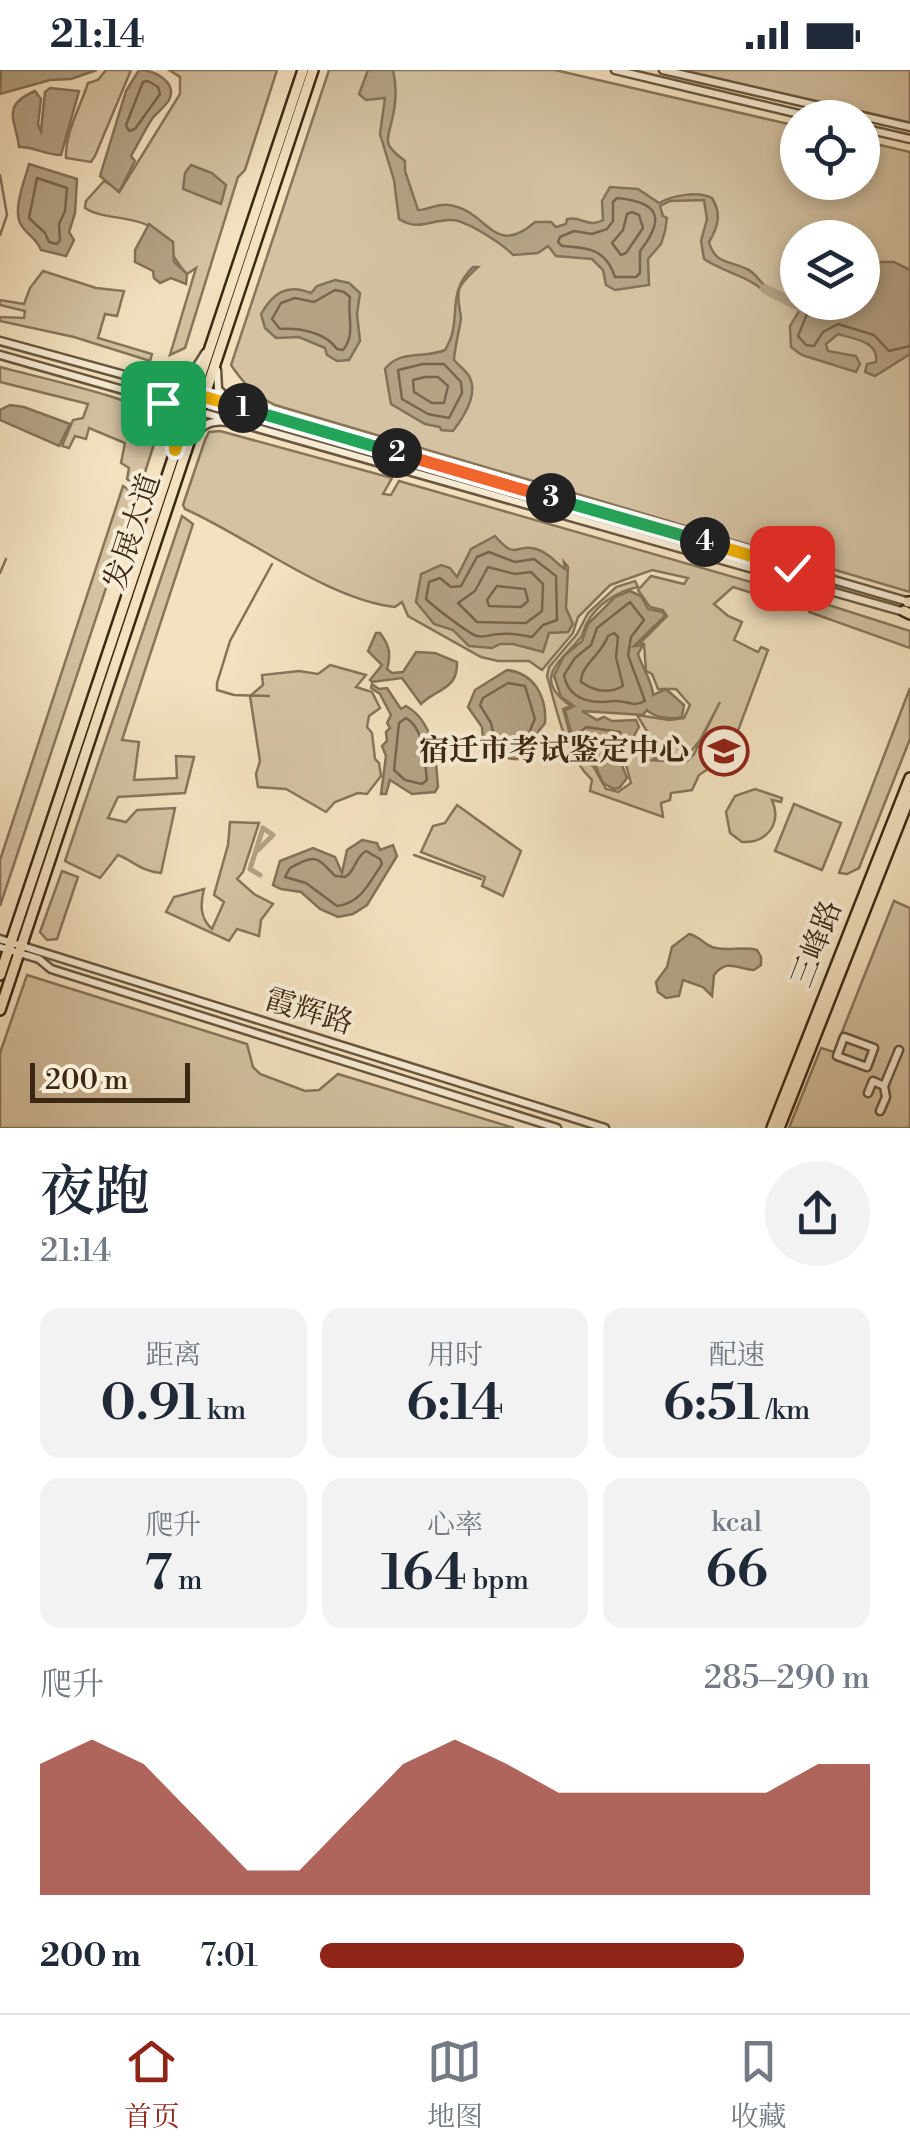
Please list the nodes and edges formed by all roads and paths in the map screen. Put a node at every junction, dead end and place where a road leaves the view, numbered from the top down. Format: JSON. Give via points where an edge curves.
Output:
{"nodes":[{"id":1,"x":303,"y":70,"type":"edge"},
{"id":2,"x":313,"y":70,"type":"edge"},
{"id":3,"x":614,"y":70,"type":"edge"},
{"id":4,"x":663,"y":70,"type":"edge"},
{"id":5,"x":780,"y":109,"type":"edge"},
{"id":6,"x":910,"y":127,"type":"edge"},
{"id":7,"x":880,"y":132,"type":"edge"},
{"id":8,"x":910,"y":139,"type":"edge"},
{"id":9,"x":219,"y":336,"type":"junction"},
{"id":10,"x":0,"y":341,"type":"edge"},
{"id":11,"x":0,"y":354,"type":"edge"},
{"id":12,"x":134,"y":378,"type":"junction"},
{"id":13,"x":129,"y":391,"type":"junction"},
{"id":14,"x":199,"y":395,"type":"junction"},
{"id":15,"x":194,"y":409,"type":"junction"},
{"id":16,"x":255,"y":412,"type":"junction"},
{"id":17,"x":248,"y":425,"type":"junction"},
{"id":18,"x":180,"y":452,"type":"junction"},
{"id":19,"x":909,"y":607,"type":"edge"},
{"id":20,"x":910,"y":778,"type":"edge"},
{"id":21,"x":910,"y":796,"type":"edge"},
{"id":22,"x":0,"y":939,"type":"edge"},
{"id":23,"x":12,"y":947,"type":"edge"},
{"id":24,"x":0,"y":975,"type":"edge"},
{"id":25,"x":0,"y":1010,"type":"edge"},
{"id":26,"x":874,"y":1048,"type":"joint"},
{"id":27,"x":899,"y":1050,"type":"dead end"},
{"id":28,"x":884,"y":1086,"type":"junction"},
{"id":29,"x":868,"y":1093,"type":"dead end"},
{"id":30,"x":880,"y":1111,"type":"dead end"},
{"id":31,"x":557,"y":1128,"type":"edge"},
{"id":32,"x":604,"y":1128,"type":"edge"},
{"id":33,"x":775,"y":1128,"type":"edge"}],
"edges":[{"from":1,"to":9,"type":"main road","name":"发展大道"},
{"from":2,"to":9,"type":"main road","name":"发展大道"},
{"from":3,"to":5,"type":"street"},
{"from":4,"to":6,"type":"street"},
{"from":7,"to":8,"type":"street"},
{"from":9,"to":12,"type":"street","via":[[186,378]]},
{"from":9,"to":14,"type":"main road","name":"发展大道"},
{"from":9,"to":16,"type":"street","via":[[218,388]]},
{"from":10,"to":12,"type":"street"},
{"from":11,"to":13,"type":"street"},
{"from":12,"to":14,"type":"street"},
{"from":13,"to":15,"type":"street"},
{"from":13,"to":18,"type":"street","via":[[167,406]]},
{"from":14,"to":15,"type":"main road","name":"发展大道"},
{"from":14,"to":16,"type":"street"},
{"from":15,"to":17,"type":"street"},
{"from":15,"to":18,"type":"main road","name":"发展大道"},
{"from":16,"to":19,"type":"street"},
{"from":17,"to":18,"type":"street","via":[[209,422]]},
{"from":17,"to":19,"type":"street"},
{"from":18,"to":23,"type":"main road","name":"发展大道"},
{"from":20,"to":33,"type":"main road","name":"三峰路"},
{"from":21,"to":33,"type":"main road","name":"三峰路"},
{"from":22,"to":23,"type":"street","name":"霞辉路"},
{"from":23,"to":24,"type":"main road","name":"发展大道"},
{"from":23,"to":25,"type":"main road","name":"发展大道"},
{"from":23,"to":31,"type":"street","name":"霞辉路","via":[[51,969]]},
{"from":23,"to":32,"type":"street","name":"霞辉路"},
{"from":26,"to":26,"type":"street","via":[[867,1068],[837,1056],[844,1037]]},
{"from":27,"to":28,"type":"street"},
{"from":28,"to":29,"type":"street","via":[[873,1081]]},
{"from":28,"to":30,"type":"street"}]}
